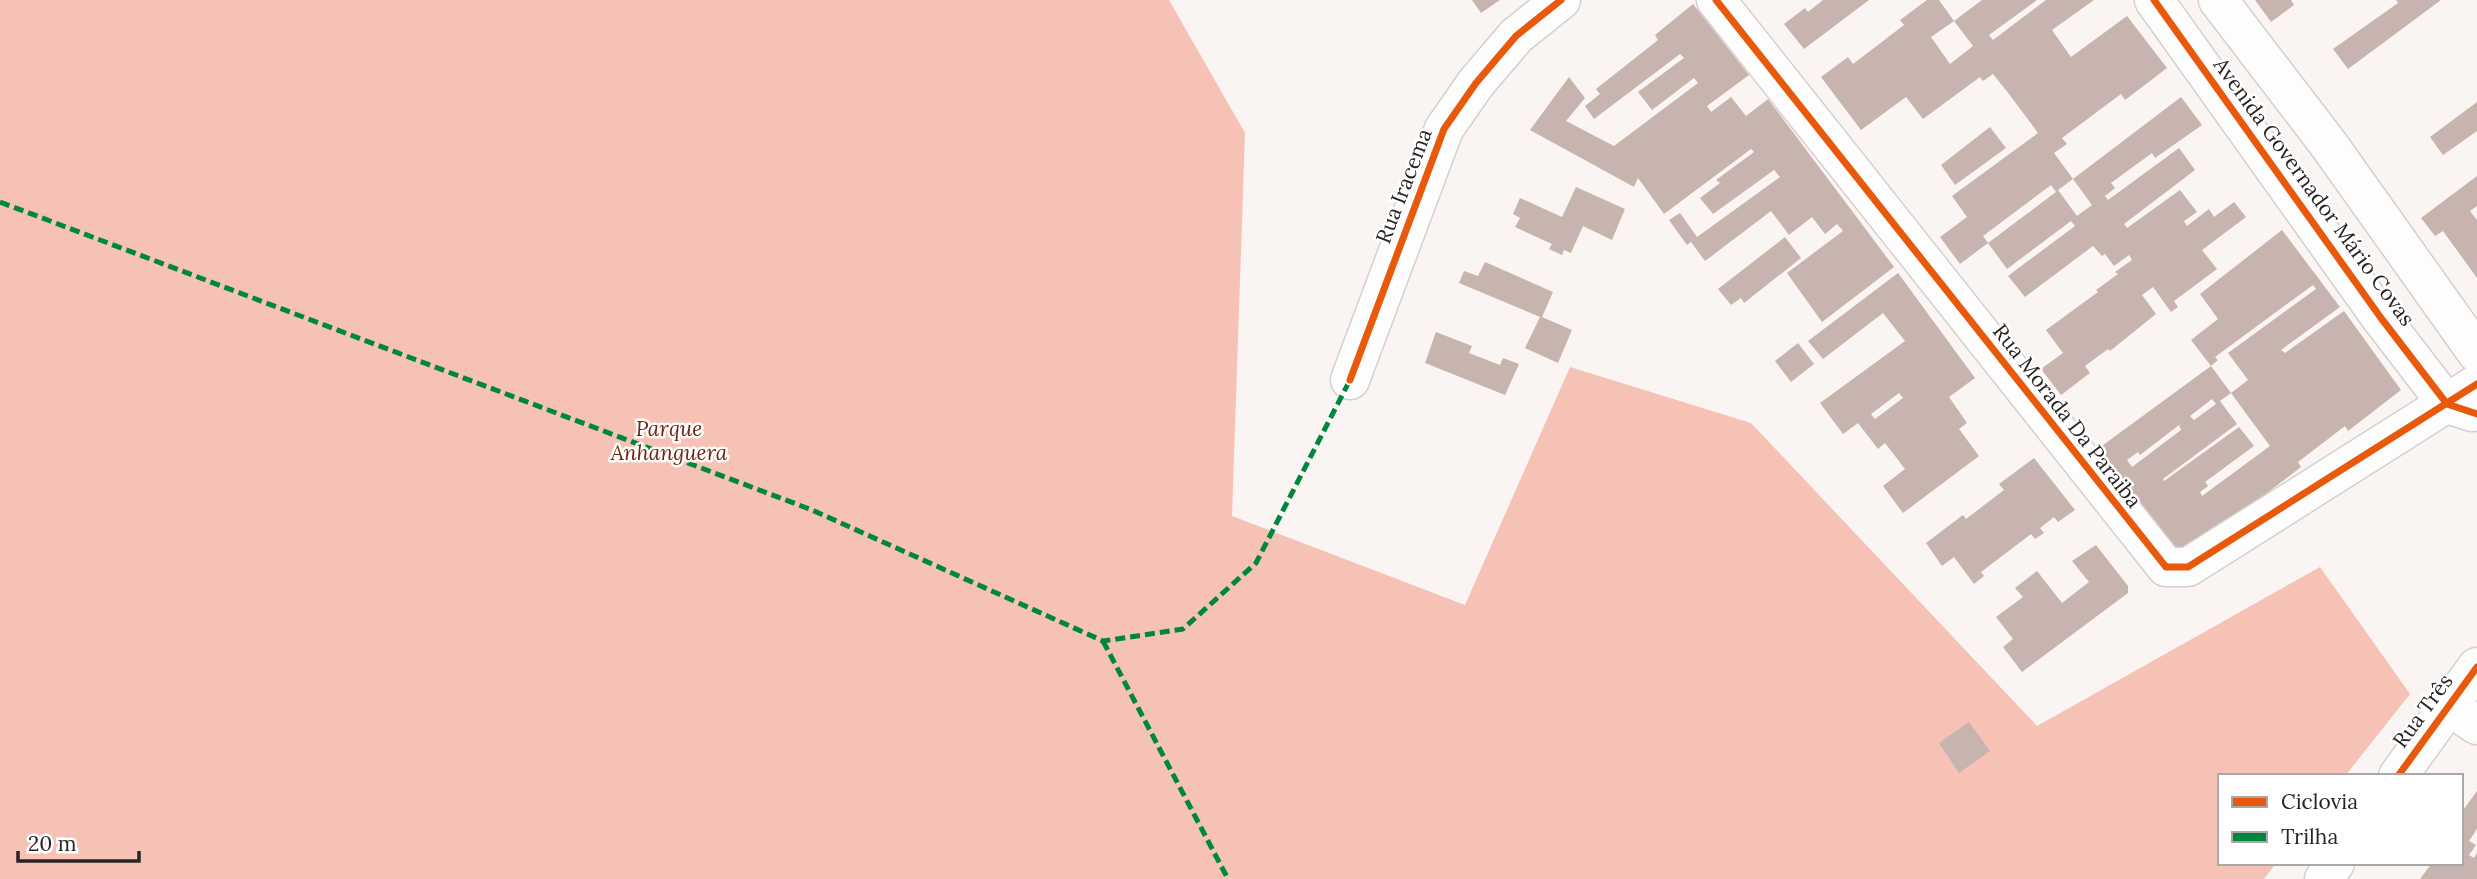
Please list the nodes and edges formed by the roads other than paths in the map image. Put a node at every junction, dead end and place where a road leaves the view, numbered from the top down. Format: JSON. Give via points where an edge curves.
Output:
{"nodes":[{"id":1,"x":1561,"y":0,"type":"edge"},
{"id":2,"x":1716,"y":0,"type":"edge"},
{"id":3,"x":2154,"y":0,"type":"edge"},
{"id":4,"x":2218,"y":0,"type":"edge"},
{"id":5,"x":2242,"y":33,"type":"junction"},
{"id":6,"x":2201,"y":65,"type":"junction"},
{"id":7,"x":2477,"y":353,"type":"edge"},
{"id":8,"x":1350,"y":380,"type":"dead end"},
{"id":9,"x":2467,"y":401,"type":"edge"},
{"id":10,"x":2477,"y":667,"type":"edge"},
{"id":11,"x":2463,"y":716,"type":"edge"},
{"id":12,"x":2400,"y":774,"type":"edge"}],
"edges":[{"from":1,"to":8,"type":"street","name":"Rua Iracema","via":[[1516,36],[1444,128]]},
{"from":2,"to":9,"type":"street","name":"Rua Morada Da Paraiba","via":[[2166,567],[2188,567]]},
{"from":3,"to":6,"type":"street","name":"Avenida Governador Mário Covas"},
{"from":4,"to":5,"type":"street","name":"Avenida Governador Mário Covas"},
{"from":5,"to":6,"type":"street"},
{"from":5,"to":7,"type":"street","name":"Avenida Governador Mário Covas","via":[[2329,145]]},
{"from":6,"to":9,"type":"street","name":"Avenida Governador Mário Covas","via":[[2381,318]]},
{"from":10,"to":11,"type":"street","name":"Rua Três"},
{"from":11,"to":12,"type":"street","name":"Rua Três"}]}
